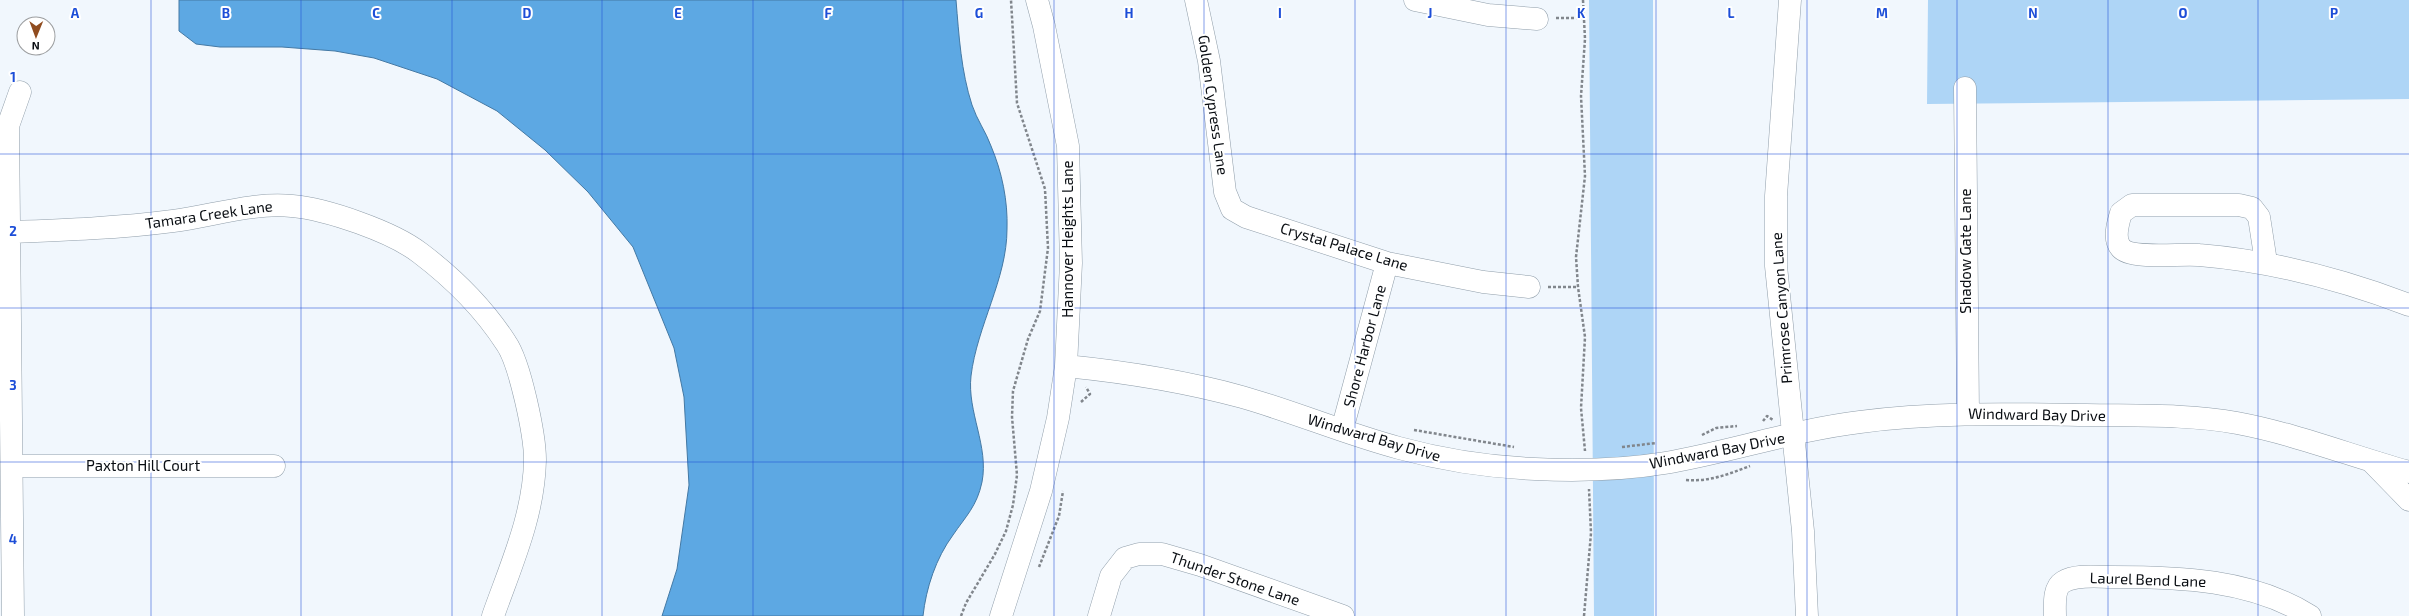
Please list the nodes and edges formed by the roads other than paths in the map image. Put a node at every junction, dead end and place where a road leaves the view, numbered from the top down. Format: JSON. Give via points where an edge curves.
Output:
{"nodes":[{"id":1,"x":1037,"y":0,"type":"edge"},
{"id":2,"x":1196,"y":0,"type":"edge"},
{"id":3,"x":1415,"y":0,"type":"edge"},
{"id":4,"x":1790,"y":0,"type":"edge"},
{"id":5,"x":1537,"y":19,"type":"road end"},
{"id":6,"x":1965,"y":88,"type":"dead end"},
{"id":7,"x":20,"y":92,"type":"dead end"},
{"id":8,"x":1232,"y":209,"type":"joint"},
{"id":9,"x":11,"y":232,"type":"junction"},
{"id":10,"x":2266,"y":262,"type":"junction"},
{"id":11,"x":1387,"y":263,"type":"junction"},
{"id":12,"x":1529,"y":288,"type":"road end"},
{"id":13,"x":2409,"y":305,"type":"edge"},
{"id":14,"x":1066,"y":366,"type":"junction"},
{"id":15,"x":1968,"y":414,"type":"junction"},
{"id":16,"x":1342,"y":430,"type":"junction"},
{"id":17,"x":1794,"y":435,"type":"junction"},
{"id":18,"x":2372,"y":462,"type":"junction"},
{"id":19,"x":12,"y":466,"type":"junction"},
{"id":20,"x":274,"y":466,"type":"dead end"},
{"id":21,"x":2409,"y":472,"type":"edge"},
{"id":22,"x":2409,"y":500,"type":"edge"},
{"id":23,"x":13,"y":616,"type":"edge"},
{"id":24,"x":493,"y":616,"type":"edge"},
{"id":25,"x":1001,"y":616,"type":"edge"},
{"id":26,"x":1099,"y":616,"type":"edge"},
{"id":27,"x":1343,"y":616,"type":"edge"},
{"id":28,"x":1807,"y":616,"type":"edge"},
{"id":29,"x":2055,"y":616,"type":"edge"},
{"id":30,"x":2310,"y":616,"type":"edge"}],
"edges":[{"from":1,"to":14,"type":"street","name":"Hannover Heights Lane","via":[[1068,146],[1072,264]]},
{"from":2,"to":8,"type":"street","name":"Golden Cypress Lane","via":[[1208,61],[1225,192]]},
{"from":3,"to":5,"type":"street","via":[[1488,15]]},
{"from":4,"to":17,"type":"street","name":"Primrose Canyon Lane","via":[[1776,196],[1776,266]]},
{"from":6,"to":15,"type":"street","name":"Shadow Gate Lane"},
{"from":7,"to":9,"type":"street","via":[[8,126]]},
{"from":8,"to":11,"type":"street","name":"Crystal Palace Lane","via":[[1246,217]]},
{"from":9,"to":19,"type":"street"},
{"from":9,"to":24,"type":"street","name":"Tamara Creek Lane","via":[[116,228],[212,215],[262,205],[293,206],[327,211],[375,229],[419,252],[466,293],[508,345],[527,401],[535,459],[526,524]]},
{"from":10,"to":10,"type":"street","via":[[2198,255],[2132,254],[2121,248],[2117,238],[2121,213],[2132,206],[2239,205],[2252,208],[2259,217]]},
{"from":10,"to":13,"type":"street","via":[[2361,286]]},
{"from":11,"to":12,"type":"street","name":"Crystal Palace Lane","via":[[1483,282]]},
{"from":11,"to":16,"type":"street","name":"Shore Harbor Lane"},
{"from":14,"to":16,"type":"street","name":"Windward Bay Drive","via":[[1138,374],[1190,384],[1245,398]]},
{"from":14,"to":25,"type":"street","name":"Hannover Heights Lane","via":[[1058,418],[1041,491]]},
{"from":15,"to":17,"type":"street","name":"Windward Bay Drive","via":[[1859,422]]},
{"from":15,"to":18,"type":"street","name":"Windward Bay Drive","via":[[2159,416],[2234,422],[2306,439]]},
{"from":16,"to":17,"type":"street","name":"Windward Bay Drive","via":[[1396,447],[1454,460],[1527,468],[1576,470],[1617,469],[1663,463]]},
{"from":17,"to":28,"type":"street","name":"Primrose Canyon Lane","via":[[1803,531]]},
{"from":18,"to":21,"type":"street","name":"Windward Bay Drive"},
{"from":18,"to":22,"type":"street","name":"Windward Bay Drive"},
{"from":19,"to":20,"type":"street","name":"Paxton Hill Court"},
{"from":19,"to":23,"type":"street"},
{"from":26,"to":27,"type":"street","name":"Thunder Stone Lane","via":[[1112,576],[1125,558],[1139,554],[1162,554]]},
{"from":29,"to":30,"type":"street","name":"Laurel Bend Lane","via":[[2056,592],[2063,582],[2082,578],[2181,578],[2219,583],[2259,592],[2295,606]]}]}
